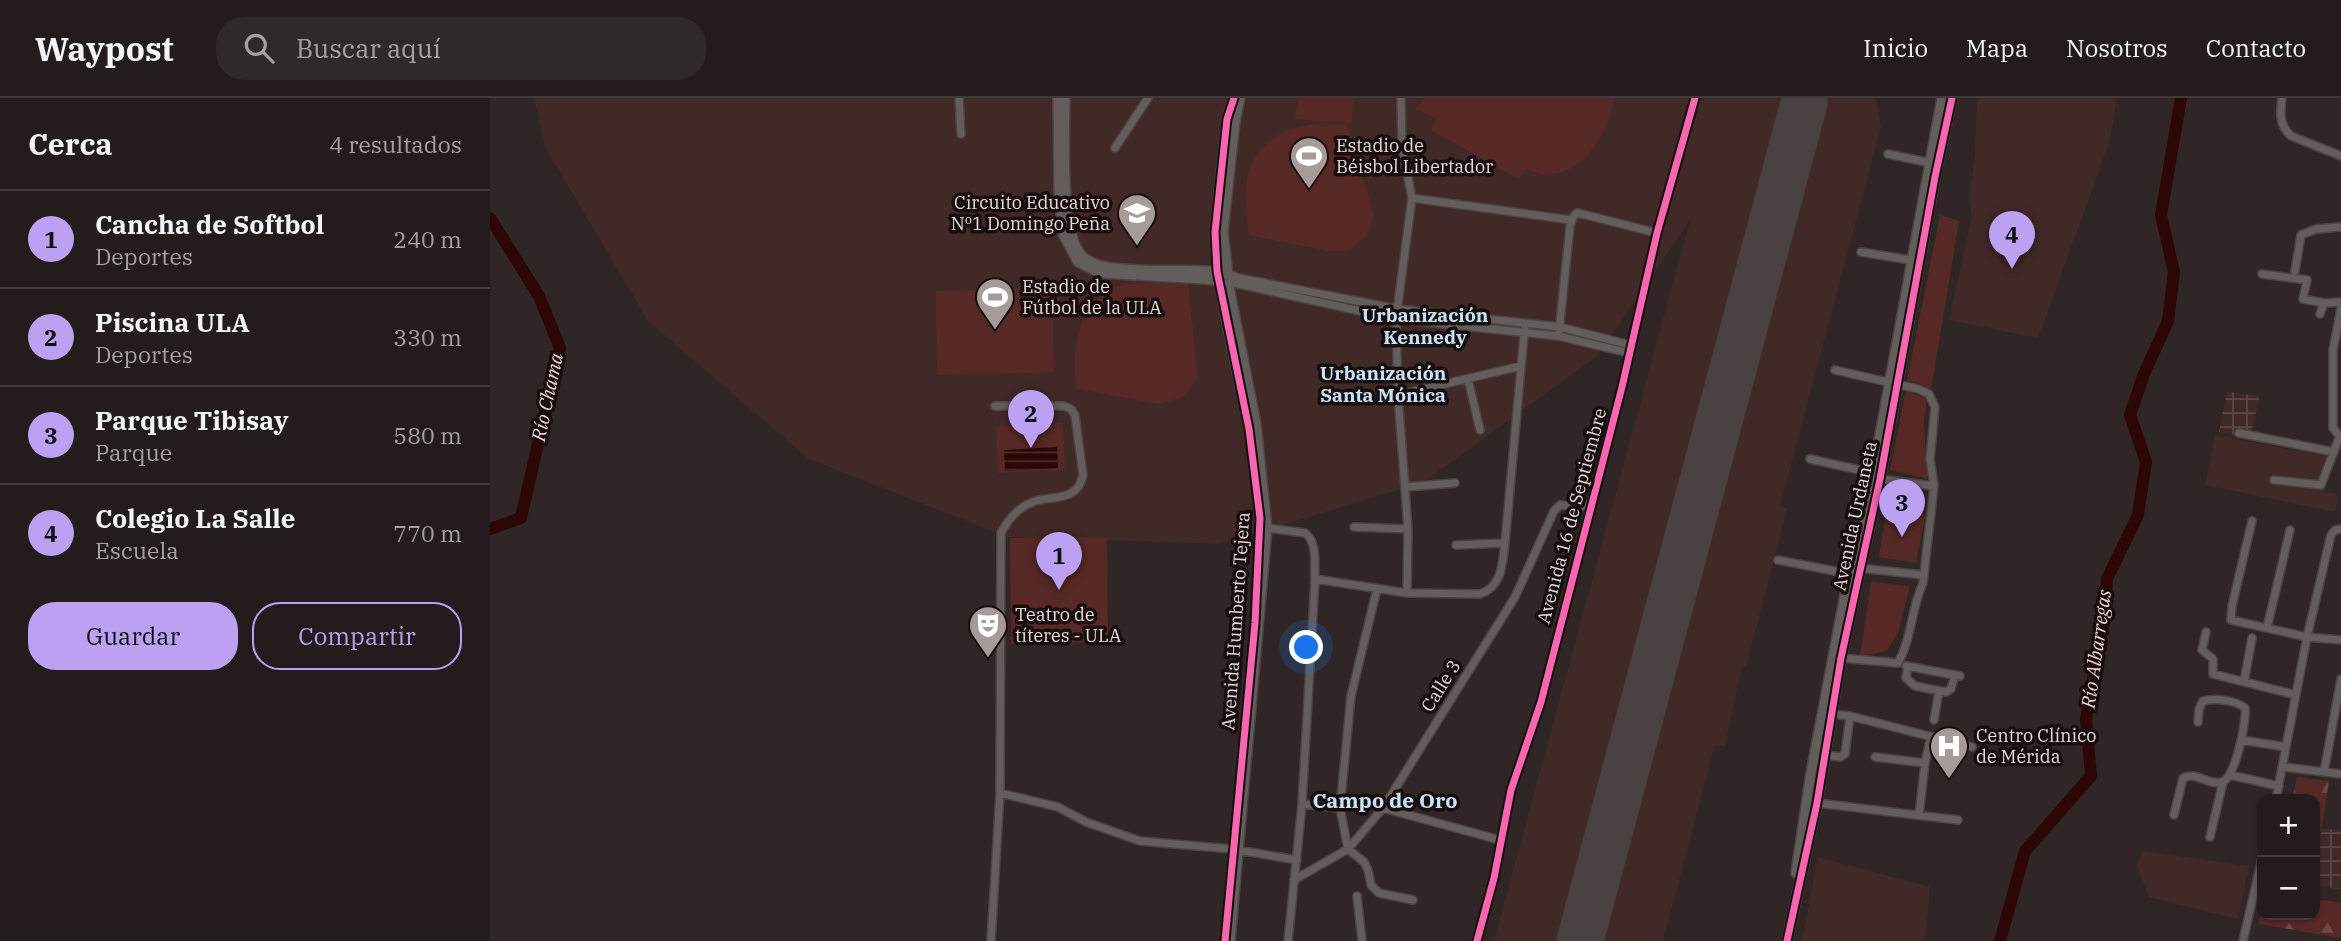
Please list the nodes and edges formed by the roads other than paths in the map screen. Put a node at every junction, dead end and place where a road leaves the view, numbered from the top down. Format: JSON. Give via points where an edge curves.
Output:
{"nodes":[{"id":1,"x":959,"y":98,"type":"edge"},
{"id":2,"x":1058,"y":98,"type":"edge"},
{"id":3,"x":1065,"y":98,"type":"edge"},
{"id":4,"x":1148,"y":98,"type":"edge"},
{"id":5,"x":1234,"y":98,"type":"edge"},
{"id":6,"x":1240,"y":98,"type":"edge"},
{"id":7,"x":1401,"y":98,"type":"edge"},
{"id":8,"x":1695,"y":98,"type":"edge"},
{"id":9,"x":1942,"y":98,"type":"edge"},
{"id":10,"x":1952,"y":98,"type":"edge"},
{"id":11,"x":2283,"y":98,"type":"edge"},
{"id":12,"x":961,"y":134,"type":"dead end"},
{"id":13,"x":1115,"y":148,"type":"dead end"},
{"id":14,"x":1888,"y":154,"type":"dead end"},
{"id":15,"x":2341,"y":156,"type":"edge"},
{"id":16,"x":1931,"y":163,"type":"junction"},
{"id":17,"x":1412,"y":198,"type":"junction"},
{"id":18,"x":1571,"y":220,"type":"junction"},
{"id":19,"x":2341,"y":227,"type":"edge"},
{"id":20,"x":1657,"y":233,"type":"junction"},
{"id":21,"x":1861,"y":252,"type":"dead end"},
{"id":22,"x":1910,"y":260,"type":"junction"},
{"id":23,"x":2295,"y":271,"type":"dead end"},
{"id":24,"x":2262,"y":274,"type":"dead end"},
{"id":25,"x":1223,"y":277,"type":"junction"},
{"id":26,"x":2341,"y":302,"type":"edge"},
{"id":27,"x":2324,"y":303,"type":"junction"},
{"id":28,"x":1398,"y":309,"type":"junction"},
{"id":29,"x":2341,"y":309,"type":"edge"},
{"id":30,"x":2320,"y":314,"type":"dead end"},
{"id":31,"x":1396,"y":319,"type":"junction"},
{"id":32,"x":1525,"y":328,"type":"junction"},
{"id":33,"x":1559,"y":332,"type":"junction"},
{"id":34,"x":1630,"y":349,"type":"junction"},
{"id":35,"x":1521,"y":366,"type":"junction"},
{"id":36,"x":1835,"y":370,"type":"dead end"},
{"id":37,"x":1468,"y":379,"type":"junction"},
{"id":38,"x":1893,"y":384,"type":"junction"},
{"id":39,"x":1398,"y":395,"type":"junction"},
{"id":40,"x":995,"y":406,"type":"dead end"},
{"id":41,"x":1480,"y":430,"type":"dead end"},
{"id":42,"x":2239,"y":433,"type":"dead end"},
{"id":43,"x":2340,"y":438,"type":"edge"},
{"id":44,"x":2333,"y":452,"type":"junction"},
{"id":45,"x":1810,"y":459,"type":"dead end"},
{"id":46,"x":1876,"y":476,"type":"junction"},
{"id":47,"x":2274,"y":480,"type":"dead end"},
{"id":48,"x":1455,"y":483,"type":"dead end"},
{"id":49,"x":1934,"y":486,"type":"junction"},
{"id":50,"x":1406,"y":487,"type":"junction"},
{"id":51,"x":1592,"y":502,"type":"junction"},
{"id":52,"x":2252,"y":520,"type":"dead end"},
{"id":53,"x":1354,"y":527,"type":"dead end"},
{"id":54,"x":1268,"y":528,"type":"junction"},
{"id":55,"x":1408,"y":529,"type":"junction"},
{"id":56,"x":2341,"y":529,"type":"edge"},
{"id":57,"x":2290,"y":530,"type":"dead end"},
{"id":58,"x":1505,"y":543,"type":"junction"},
{"id":59,"x":1457,"y":545,"type":"dead end"},
{"id":60,"x":1778,"y":560,"type":"dead end"},
{"id":61,"x":1860,"y":568,"type":"junction"},
{"id":62,"x":1849,"y":573,"type":"junction"},
{"id":63,"x":1923,"y":575,"type":"junction"},
{"id":64,"x":1315,"y":579,"type":"junction"},
{"id":65,"x":1377,"y":589,"type":"junction"},
{"id":66,"x":1407,"y":593,"type":"junction"},
{"id":67,"x":2267,"y":628,"type":"junction"},
{"id":68,"x":2206,"y":632,"type":"dead end"},
{"id":69,"x":2307,"y":637,"type":"junction"},
{"id":70,"x":2252,"y":638,"type":"dead end"},
{"id":71,"x":2341,"y":640,"type":"edge"},
{"id":72,"x":1841,"y":658,"type":"junction"},
{"id":73,"x":1898,"y":663,"type":"junction"},
{"id":74,"x":1908,"y":666,"type":"junction"},
{"id":75,"x":2341,"y":679,"type":"edge"},
{"id":76,"x":2244,"y":682,"type":"junction"},
{"id":77,"x":1939,"y":691,"type":"junction"},
{"id":78,"x":2296,"y":695,"type":"junction"},
{"id":79,"x":1832,"y":714,"type":"junction"},
{"id":80,"x":1850,"y":716,"type":"junction"},
{"id":81,"x":1934,"y":720,"type":"dead end"},
{"id":82,"x":2197,"y":722,"type":"dead end"},
{"id":83,"x":1931,"y":736,"type":"junction"},
{"id":84,"x":2241,"y":740,"type":"junction"},
{"id":85,"x":1972,"y":747,"type":"dead end"},
{"id":86,"x":2286,"y":747,"type":"junction"},
{"id":87,"x":1825,"y":755,"type":"junction"},
{"id":88,"x":1875,"y":757,"type":"dead end"},
{"id":89,"x":1925,"y":763,"type":"junction"},
{"id":90,"x":2284,"y":767,"type":"junction"},
{"id":91,"x":2324,"y":772,"type":"junction"},
{"id":92,"x":2341,"y":774,"type":"edge"},
{"id":93,"x":2230,"y":775,"type":"junction"},
{"id":94,"x":2223,"y":782,"type":"junction"},
{"id":95,"x":2279,"y":786,"type":"junction"},
{"id":96,"x":1000,"y":793,"type":"junction"},
{"id":97,"x":2277,"y":794,"type":"edge"},
{"id":98,"x":1817,"y":803,"type":"junction"},
{"id":99,"x":1302,"y":804,"type":"junction"},
{"id":100,"x":1340,"y":807,"type":"junction"},
{"id":101,"x":1383,"y":808,"type":"junction"},
{"id":102,"x":1919,"y":815,"type":"junction"},
{"id":103,"x":2174,"y":815,"type":"dead end"},
{"id":104,"x":1958,"y":820,"type":"dead end"},
{"id":105,"x":2210,"y":836,"type":"dead end"},
{"id":106,"x":1500,"y":840,"type":"junction"},
{"id":107,"x":1348,"y":849,"type":"junction"},
{"id":108,"x":1236,"y":850,"type":"junction"},
{"id":109,"x":1297,"y":860,"type":"junction"},
{"id":110,"x":1294,"y":880,"type":"junction"},
{"id":111,"x":2257,"y":880,"type":"edge"},
{"id":112,"x":1357,"y":896,"type":"dead end"},
{"id":113,"x":1413,"y":900,"type":"dead end"},
{"id":114,"x":2252,"y":902,"type":"junction"},
{"id":115,"x":2257,"y":903,"type":"edge"},
{"id":116,"x":991,"y":941,"type":"edge"},
{"id":117,"x":1225,"y":941,"type":"edge"},
{"id":118,"x":1231,"y":941,"type":"edge"},
{"id":119,"x":1288,"y":941,"type":"edge"},
{"id":120,"x":1362,"y":941,"type":"edge"},
{"id":121,"x":1477,"y":941,"type":"edge"},
{"id":122,"x":1781,"y":941,"type":"edge"},
{"id":123,"x":1787,"y":941,"type":"edge"},
{"id":124,"x":2243,"y":941,"type":"edge"}],
"edges":[{"from":1,"to":12,"type":"street"},
{"from":2,"to":25,"type":"street","via":[[1063,234],[1077,262],[1100,273]]},
{"from":3,"to":25,"type":"street","via":[[1065,190],[1070,230],[1082,257],[1100,266]]},
{"from":4,"to":13,"type":"street"},
{"from":5,"to":25,"type":"street","name":"Avenida Humberto Tejera","via":[[1227,119],[1215,232]]},
{"from":6,"to":25,"type":"street","name":"Avenida Humberto Tejera","via":[[1223,232]]},
{"from":7,"to":17,"type":"street","via":[[1402,147]]},
{"from":8,"to":20,"type":"street","name":"Avenida 16 de Septiembre"},
{"from":9,"to":16,"type":"street","name":"Avenida Urdaneta"},
{"from":10,"to":38,"type":"street","name":"Avenida Urdaneta"},
{"from":11,"to":15,"type":"street","via":[[2280,121],[2284,131]]},
{"from":14,"to":16,"type":"street"},
{"from":16,"to":22,"type":"street","name":"Avenida Urdaneta"},
{"from":17,"to":18,"type":"street"},
{"from":17,"to":28,"type":"street"},
{"from":18,"to":20,"type":"street","via":[[1577,214],[1586,215]]},
{"from":18,"to":33,"type":"street"},
{"from":19,"to":23,"type":"street","via":[[2301,235]]},
{"from":20,"to":34,"type":"street","name":"Avenida 16 de Septiembre"},
{"from":21,"to":22,"type":"street"},
{"from":22,"to":38,"type":"street","name":"Avenida Urdaneta"},
{"from":24,"to":27,"type":"street","via":[[2307,280],[2303,299]]},
{"from":25,"to":28,"type":"street"},
{"from":25,"to":31,"type":"street"},
{"from":25,"to":54,"type":"street","name":"Avenida Humberto Tejera","via":[[1257,424]]},
{"from":25,"to":108,"type":"street","name":"Avenida Humberto Tejera","via":[[1261,518]]},
{"from":26,"to":27,"type":"street"},
{"from":27,"to":30,"type":"street"},
{"from":28,"to":31,"type":"street"},
{"from":28,"to":32,"type":"street"},
{"from":29,"to":43,"type":"street","via":[[2333,350],[2333,428]]},
{"from":31,"to":32,"type":"street"},
{"from":31,"to":39,"type":"street"},
{"from":32,"to":33,"type":"street"},
{"from":32,"to":35,"type":"street"},
{"from":33,"to":34,"type":"street"},
{"from":34,"to":51,"type":"street","name":"Avenida 16 de Septiembre"},
{"from":35,"to":37,"type":"street"},
{"from":35,"to":58,"type":"street"},
{"from":36,"to":38,"type":"street"},
{"from":37,"to":39,"type":"street"},
{"from":37,"to":41,"type":"street"},
{"from":38,"to":46,"type":"street","name":"Avenida Urdaneta"},
{"from":38,"to":49,"type":"street","via":[[1918,388],[1933,397],[1930,460]]},
{"from":39,"to":50,"type":"street"},
{"from":40,"to":96,"type":"street","via":[[1071,409],[1083,475],[1076,491],[1024,506],[1001,533]]},
{"from":42,"to":44,"type":"street"},
{"from":43,"to":44,"type":"street"},
{"from":44,"to":47,"type":"street","via":[[2321,485]]},
{"from":45,"to":46,"type":"street"},
{"from":46,"to":49,"type":"street"},
{"from":46,"to":61,"type":"street","name":"Avenida Urdaneta"},
{"from":46,"to":62,"type":"street","name":"Avenida Urdaneta"},
{"from":48,"to":50,"type":"street"},
{"from":49,"to":63,"type":"street"},
{"from":50,"to":55,"type":"street"},
{"from":51,"to":101,"type":"street","name":"Calle 3","via":[[1581,507],[1560,505],[1554,511],[1515,597]]},
{"from":51,"to":106,"type":"street","name":"Avenida 16 de Septiembre"},
{"from":52,"to":67,"type":"street","via":[[2230,618],[2235,623]]},
{"from":53,"to":55,"type":"street"},
{"from":54,"to":64,"type":"street","via":[[1310,536]]},
{"from":54,"to":108,"type":"street","name":"Avenida Humberto Tejera"},
{"from":55,"to":66,"type":"street"},
{"from":56,"to":69,"type":"street","via":[[2331,535]]},
{"from":57,"to":67,"type":"street"},
{"from":58,"to":59,"type":"street"},
{"from":58,"to":66,"type":"street","via":[[1499,577],[1490,591]]},
{"from":60,"to":62,"type":"street"},
{"from":61,"to":63,"type":"street"},
{"from":61,"to":72,"type":"street","name":"Avenida Urdaneta"},
{"from":62,"to":122,"type":"street","name":"Avenida Urdaneta"},
{"from":63,"to":73,"type":"street","via":[[1906,649]]},
{"from":64,"to":65,"type":"street"},
{"from":64,"to":99,"type":"street"},
{"from":65,"to":66,"type":"street"},
{"from":65,"to":100,"type":"street","via":[[1351,696]]},
{"from":67,"to":69,"type":"street"},
{"from":68,"to":76,"type":"street","via":[[2202,650],[2213,659],[2211,673]]},
{"from":69,"to":71,"type":"street"},
{"from":69,"to":78,"type":"street"},
{"from":70,"to":76,"type":"street"},
{"from":72,"to":73,"type":"street"},
{"from":72,"to":79,"type":"street","name":"Avenida Urdaneta"},
{"from":73,"to":74,"type":"street"},
{"from":74,"to":77,"type":"street","via":[[1906,678],[1911,684]]},
{"from":74,"to":77,"type":"street","via":[[1957,676],[1951,689]]},
{"from":75,"to":91,"type":"street"},
{"from":76,"to":78,"type":"street"},
{"from":77,"to":81,"type":"street"},
{"from":78,"to":86,"type":"street"},
{"from":79,"to":80,"type":"street"},
{"from":79,"to":87,"type":"street","name":"Avenida Urdaneta"},
{"from":80,"to":83,"type":"street"},
{"from":80,"to":87,"type":"street","via":[[1844,754]]},
{"from":82,"to":84,"type":"street","via":[[2203,701],[2240,704],[2246,713]]},
{"from":83,"to":85,"type":"street"},
{"from":83,"to":89,"type":"street"},
{"from":84,"to":86,"type":"street"},
{"from":84,"to":93,"type":"street"},
{"from":86,"to":90,"type":"street"},
{"from":87,"to":98,"type":"street","name":"Avenida Urdaneta"},
{"from":88,"to":89,"type":"street"},
{"from":89,"to":102,"type":"street"},
{"from":90,"to":91,"type":"street"},
{"from":90,"to":95,"type":"street"},
{"from":91,"to":92,"type":"street"},
{"from":93,"to":94,"type":"street"},
{"from":93,"to":95,"type":"street"},
{"from":94,"to":103,"type":"street","via":[[2191,775],[2183,778]]},
{"from":94,"to":105,"type":"street"},
{"from":95,"to":97,"type":"street"},
{"from":96,"to":108,"type":"street","via":[[1058,807],[1140,841]]},
{"from":96,"to":116,"type":"street"},
{"from":98,"to":102,"type":"street"},
{"from":98,"to":123,"type":"street","name":"Avenida Urdaneta"},
{"from":99,"to":100,"type":"street"},
{"from":99,"to":109,"type":"street"},
{"from":100,"to":107,"type":"street"},
{"from":101,"to":106,"type":"street"},
{"from":101,"to":107,"type":"street","name":"Calle 3"},
{"from":102,"to":104,"type":"street"},
{"from":106,"to":121,"type":"street","name":"Avenida 16 de Septiembre"},
{"from":107,"to":110,"type":"street","name":"Calle 3"},
{"from":107,"to":113,"type":"street","via":[[1364,862],[1375,890]]},
{"from":108,"to":109,"type":"street"},
{"from":108,"to":117,"type":"street","name":"Avenida Humberto Tejera"},
{"from":108,"to":118,"type":"street","name":"Avenida Humberto Tejera"},
{"from":109,"to":110,"type":"street"},
{"from":110,"to":119,"type":"street"},
{"from":111,"to":114,"type":"street"},
{"from":112,"to":120,"type":"street"},
{"from":114,"to":115,"type":"street"},
{"from":114,"to":124,"type":"street"}]}
